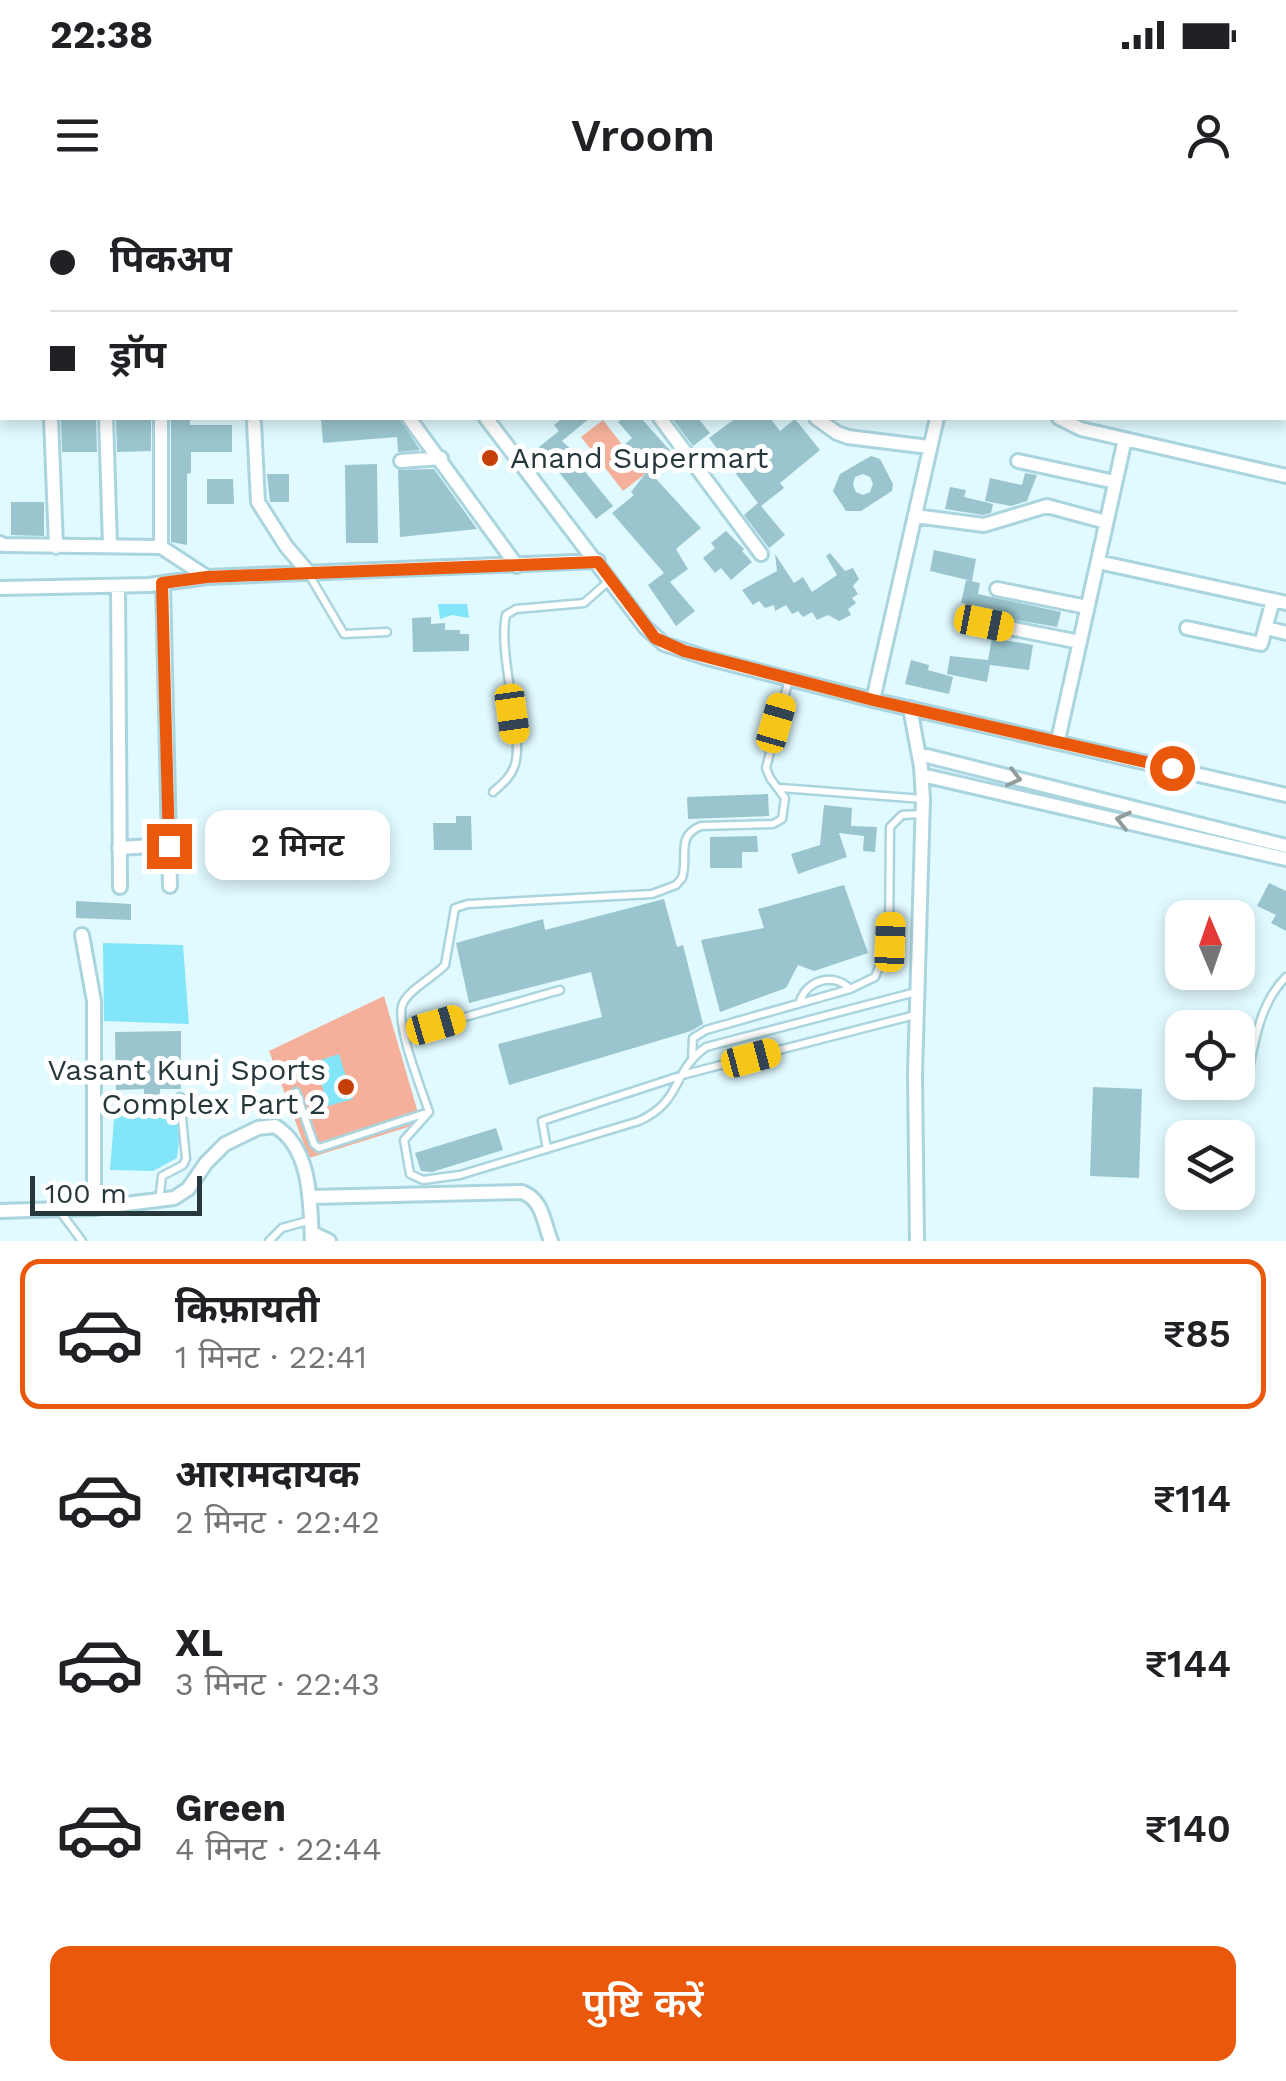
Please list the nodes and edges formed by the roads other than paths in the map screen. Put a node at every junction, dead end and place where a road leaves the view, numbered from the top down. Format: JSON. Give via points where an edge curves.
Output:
{"nodes":[{"id":1,"x":51,"y":420,"type":"edge"},
{"id":2,"x":106,"y":420,"type":"edge"},
{"id":3,"x":161,"y":420,"type":"edge"},
{"id":4,"x":411,"y":420,"type":"edge"},
{"id":5,"x":490,"y":420,"type":"edge"},
{"id":6,"x":661,"y":420,"type":"edge"},
{"id":7,"x":819,"y":420,"type":"edge"},
{"id":8,"x":936,"y":420,"type":"edge"},
{"id":9,"x":1062,"y":420,"type":"edge"},
{"id":10,"x":254,"y":423,"type":"dead end"},
{"id":11,"x":1125,"y":439,"type":"junction"},
{"id":12,"x":929,"y":447,"type":"junction"},
{"id":13,"x":440,"y":458,"type":"junction"},
{"id":14,"x":401,"y":461,"type":"dead end"},
{"id":15,"x":1018,"y":461,"type":"dead end"},
{"id":16,"x":1286,"y":476,"type":"edge"},
{"id":17,"x":1115,"y":482,"type":"junction"},
{"id":18,"x":915,"y":516,"type":"junction"},
{"id":19,"x":1106,"y":522,"type":"junction"},
{"id":20,"x":0,"y":542,"type":"edge"},
{"id":21,"x":110,"y":545,"type":"junction"},
{"id":22,"x":56,"y":547,"type":"junction"},
{"id":23,"x":161,"y":548,"type":"junction"},
{"id":24,"x":760,"y":554,"type":"dead end"},
{"id":25,"x":598,"y":562,"type":"junction"},
{"id":26,"x":1098,"y":562,"type":"junction"},
{"id":27,"x":517,"y":566,"type":"junction"},
{"id":28,"x":308,"y":572,"type":"junction"},
{"id":29,"x":207,"y":577,"type":"junction"},
{"id":30,"x":611,"y":579,"type":"junction"},
{"id":31,"x":162,"y":583,"type":"junction"},
{"id":32,"x":118,"y":586,"type":"junction"},
{"id":33,"x":0,"y":588,"type":"edge"},
{"id":34,"x":997,"y":589,"type":"dead end"},
{"id":35,"x":1280,"y":602,"type":"edge"},
{"id":36,"x":1087,"y":607,"type":"junction"},
{"id":37,"x":984,"y":623,"type":"dead end"},
{"id":38,"x":1187,"y":628,"type":"dead end"},
{"id":39,"x":1267,"y":628,"type":"junction"},
{"id":40,"x":387,"y":632,"type":"dead end"},
{"id":41,"x":1286,"y":633,"type":"edge"},
{"id":42,"x":1080,"y":642,"type":"junction"},
{"id":43,"x":789,"y":679,"type":"junction"},
{"id":44,"x":873,"y":700,"type":"junction"},
{"id":45,"x":910,"y":708,"type":"junction"},
{"id":46,"x":1058,"y":740,"type":"junction"},
{"id":47,"x":919,"y":754,"type":"junction"},
{"id":48,"x":922,"y":775,"type":"junction"},
{"id":49,"x":780,"y":788,"type":"junction"},
{"id":50,"x":494,"y":792,"type":"dead end"},
{"id":51,"x":1286,"y":795,"type":"edge"},
{"id":52,"x":923,"y":806,"type":"junction"},
{"id":53,"x":169,"y":846,"type":"junction"},
{"id":54,"x":1286,"y":846,"type":"edge"},
{"id":55,"x":120,"y":848,"type":"junction"},
{"id":56,"x":1286,"y":859,"type":"edge"},
{"id":57,"x":170,"y":886,"type":"dead end"},
{"id":58,"x":120,"y":887,"type":"dead end"},
{"id":59,"x":82,"y":935,"type":"dead end"},
{"id":60,"x":1286,"y":977,"type":"edge"},
{"id":61,"x":560,"y":990,"type":"dead end"},
{"id":62,"x":850,"y":990,"type":"junction"},
{"id":63,"x":917,"y":991,"type":"junction"},
{"id":64,"x":800,"y":1002,"type":"junction"},
{"id":65,"x":917,"y":1014,"type":"junction"},
{"id":66,"x":405,"y":1034,"type":"junction"},
{"id":67,"x":1255,"y":1046,"type":"edge"},
{"id":68,"x":692,"y":1059,"type":"junction"},
{"id":69,"x":680,"y":1076,"type":"junction"},
{"id":70,"x":296,"y":1092,"type":"dead end"},
{"id":71,"x":180,"y":1098,"type":"dead end"},
{"id":72,"x":428,"y":1112,"type":"junction"},
{"id":73,"x":547,"y":1149,"type":"junction"},
{"id":74,"x":311,"y":1197,"type":"junction"},
{"id":75,"x":159,"y":1201,"type":"junction"},
{"id":76,"x":94,"y":1208,"type":"junction"},
{"id":77,"x":59,"y":1209,"type":"junction"},
{"id":78,"x":0,"y":1211,"type":"edge"},
{"id":79,"x":312,"y":1231,"type":"edge"},
{"id":80,"x":82,"y":1241,"type":"edge"},
{"id":81,"x":269,"y":1241,"type":"edge"},
{"id":82,"x":329,"y":1241,"type":"edge"},
{"id":83,"x":551,"y":1241,"type":"edge"},
{"id":84,"x":917,"y":1241,"type":"edge"}],
"edges":[{"from":1,"to":22,"type":"street"},
{"from":2,"to":21,"type":"street"},
{"from":3,"to":23,"type":"street"},
{"from":4,"to":13,"type":"street"},
{"from":5,"to":25,"type":"street"},
{"from":6,"to":24,"type":"street"},
{"from":7,"to":12,"type":"street","via":[[848,437]]},
{"from":8,"to":12,"type":"street"},
{"from":9,"to":11,"type":"street"},
{"from":10,"to":28,"type":"street","via":[[258,502]]},
{"from":11,"to":16,"type":"street"},
{"from":11,"to":17,"type":"street"},
{"from":12,"to":18,"type":"street"},
{"from":13,"to":14,"type":"street"},
{"from":13,"to":27,"type":"street"},
{"from":15,"to":17,"type":"street"},
{"from":17,"to":19,"type":"street"},
{"from":18,"to":19,"type":"street","via":[[984,525],[1047,506]]},
{"from":18,"to":44,"type":"street"},
{"from":19,"to":26,"type":"street"},
{"from":20,"to":22,"type":"street"},
{"from":21,"to":22,"type":"street"},
{"from":21,"to":23,"type":"street"},
{"from":23,"to":29,"type":"street"},
{"from":25,"to":27,"type":"street"},
{"from":25,"to":30,"type":"street"},
{"from":26,"to":35,"type":"street"},
{"from":26,"to":36,"type":"street"},
{"from":27,"to":28,"type":"street"},
{"from":28,"to":29,"type":"street"},
{"from":28,"to":40,"type":"lane","via":[[344,634]]},
{"from":29,"to":31,"type":"street"},
{"from":30,"to":43,"type":"street","via":[[664,644]]},
{"from":30,"to":50,"type":"lane","via":[[588,602],[506,615],[517,759]]},
{"from":31,"to":32,"type":"street"},
{"from":31,"to":53,"type":"street"},
{"from":32,"to":33,"type":"street"},
{"from":32,"to":55,"type":"street"},
{"from":34,"to":36,"type":"street"},
{"from":35,"to":39,"type":"street"},
{"from":36,"to":42,"type":"street"},
{"from":37,"to":42,"type":"street"},
{"from":38,"to":39,"type":"street","via":[[1258,644]]},
{"from":39,"to":41,"type":"street"},
{"from":42,"to":46,"type":"street"},
{"from":43,"to":44,"type":"street"},
{"from":43,"to":49,"type":"lane","via":[[767,758],[770,778]]},
{"from":44,"to":45,"type":"street"},
{"from":45,"to":46,"type":"street"},
{"from":45,"to":47,"type":"street"},
{"from":46,"to":51,"type":"street"},
{"from":47,"to":48,"type":"street"},
{"from":47,"to":54,"type":"street","one_way":true},
{"from":48,"to":52,"type":"street"},
{"from":56,"to":48,"type":"street","one_way":true},
{"from":49,"to":52,"type":"lane"},
{"from":49,"to":66,"type":"lane","via":[[786,811],[773,824],[690,830],[682,878],[665,890],[455,908],[445,966],[404,1001]]},
{"from":52,"to":62,"type":"lane","via":[[890,827],[887,954],[874,977]]},
{"from":52,"to":63,"type":"street"},
{"from":53,"to":55,"type":"street"},
{"from":53,"to":57,"type":"street"},
{"from":55,"to":58,"type":"street"},
{"from":59,"to":76,"type":"street","via":[[94,1001]]},
{"from":60,"to":67,"type":"lane","via":[[1264,1009]]},
{"from":61,"to":66,"type":"lane"},
{"from":62,"to":64,"type":"lane"},
{"from":62,"to":64,"type":"lane","via":[[836,980],[816,982]]},
{"from":63,"to":65,"type":"street"},
{"from":63,"to":68,"type":"lane","via":[[715,1044]]},
{"from":64,"to":68,"type":"lane","via":[[696,1035]]},
{"from":65,"to":69,"type":"lane"},
{"from":65,"to":84,"type":"street"},
{"from":66,"to":72,"type":"lane"},
{"from":68,"to":69,"type":"lane"},
{"from":69,"to":73,"type":"lane","via":[[654,1114]]},
{"from":69,"to":73,"type":"lane","via":[[542,1121]]},
{"from":70,"to":72,"type":"lane","via":[[318,1148]]},
{"from":71,"to":75,"type":"lane","via":[[186,1159],[162,1176]]},
{"from":72,"to":73,"type":"lane","via":[[404,1140],[414,1178],[460,1175]]},
{"from":74,"to":75,"type":"street","via":[[287,1135],[267,1126],[225,1144],[184,1193]]},
{"from":74,"to":79,"type":"street"},
{"from":74,"to":83,"type":"street","via":[[522,1192],[539,1204]]},
{"from":75,"to":76,"type":"street"},
{"from":76,"to":77,"type":"street"},
{"from":77,"to":78,"type":"street"},
{"from":77,"to":80,"type":"lane"},
{"from":79,"to":81,"type":"lane","via":[[282,1228]]},
{"from":79,"to":82,"type":"street"}]}
